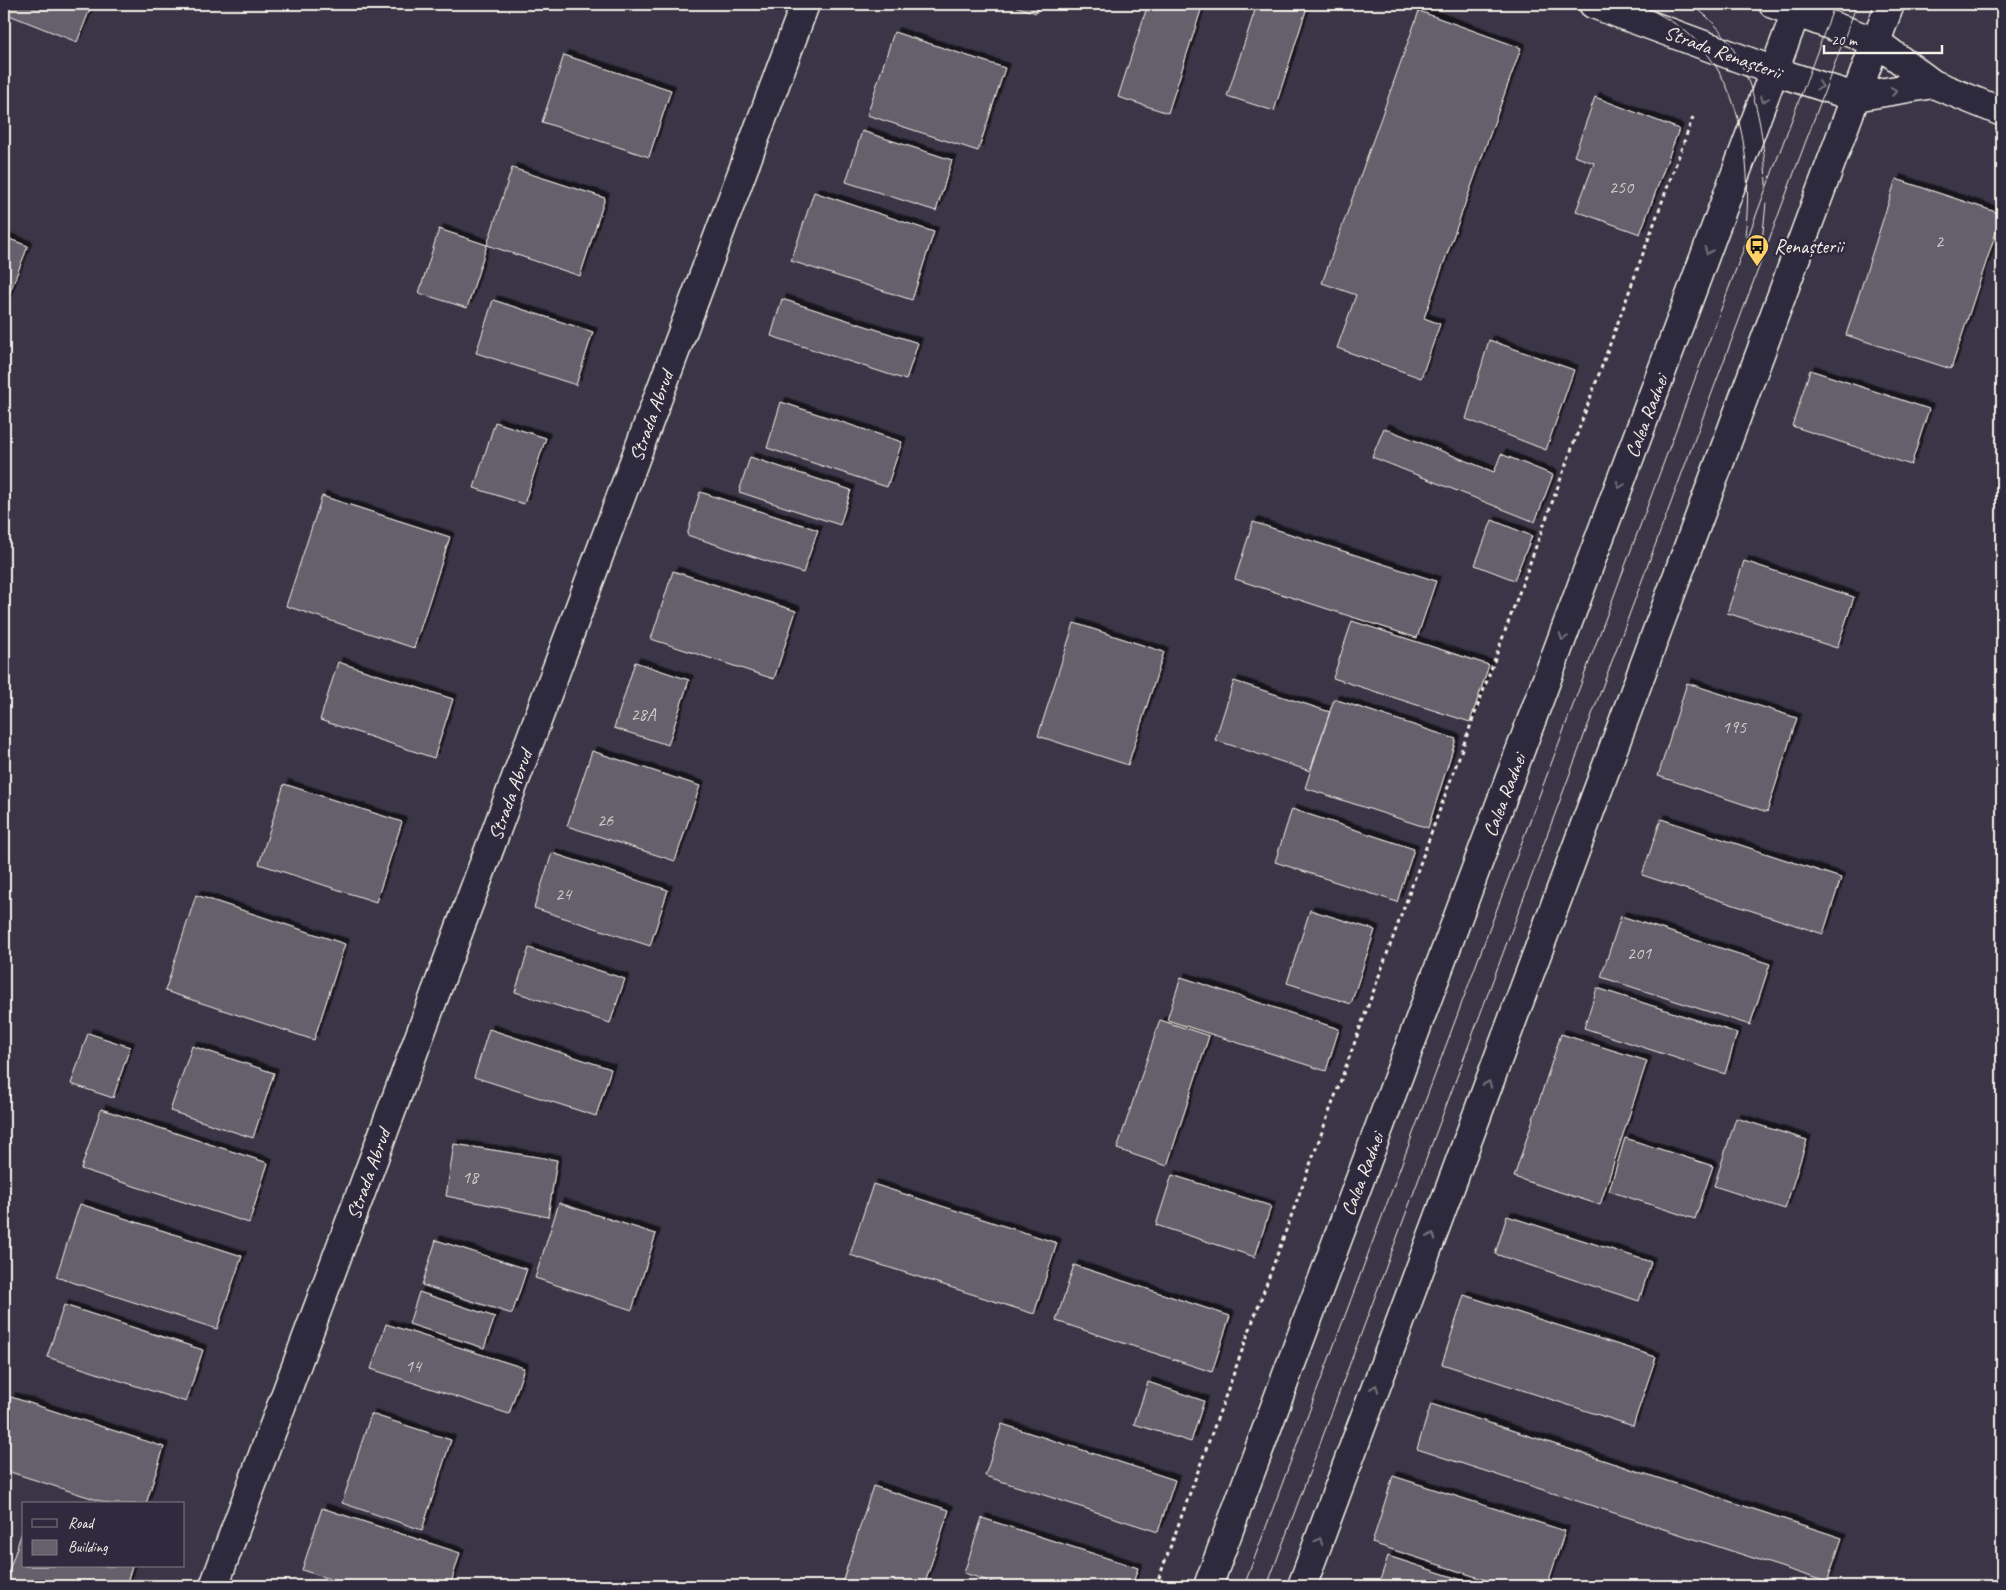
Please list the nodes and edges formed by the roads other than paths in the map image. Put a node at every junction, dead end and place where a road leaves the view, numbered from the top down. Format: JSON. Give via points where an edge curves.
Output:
{"nodes":[{"id":1,"x":805,"y":4,"type":"edge"},
{"id":2,"x":1593,"y":4,"type":"edge"},
{"id":3,"x":1890,"y":4,"type":"edge"},
{"id":4,"x":1790,"y":7,"type":"edge"},
{"id":5,"x":1876,"y":42,"type":"junction"},
{"id":6,"x":1774,"y":71,"type":"junction"},
{"id":7,"x":1933,"y":84,"type":"junction"},
{"id":8,"x":1855,"y":97,"type":"junction"},
{"id":9,"x":2002,"y":112,"type":"edge"},
{"id":10,"x":214,"y":1586,"type":"edge"},
{"id":11,"x":1208,"y":1586,"type":"edge"},
{"id":12,"x":1302,"y":1586,"type":"edge"}],
"edges":[{"from":1,"to":10,"type":"main road","name":"Strada Abrud"},
{"from":2,"to":6,"type":"main road","name":"Strada Renașterii"},
{"from":3,"to":5,"type":"main road"},
{"from":4,"to":5,"type":"main road"},
{"from":4,"to":6,"type":"main road","name":"Calea Radnei"},
{"from":5,"to":7,"type":"main road"},
{"from":5,"to":8,"type":"main road"},
{"from":6,"to":8,"type":"main road","name":"Strada Renașterii","one_way":true},
{"from":6,"to":11,"type":"main road","name":"Calea Radnei","one_way":true},
{"from":8,"to":7,"type":"main road","one_way":true},
{"from":7,"to":9,"type":"main road"},
{"from":12,"to":8,"type":"main road","one_way":true}]}
